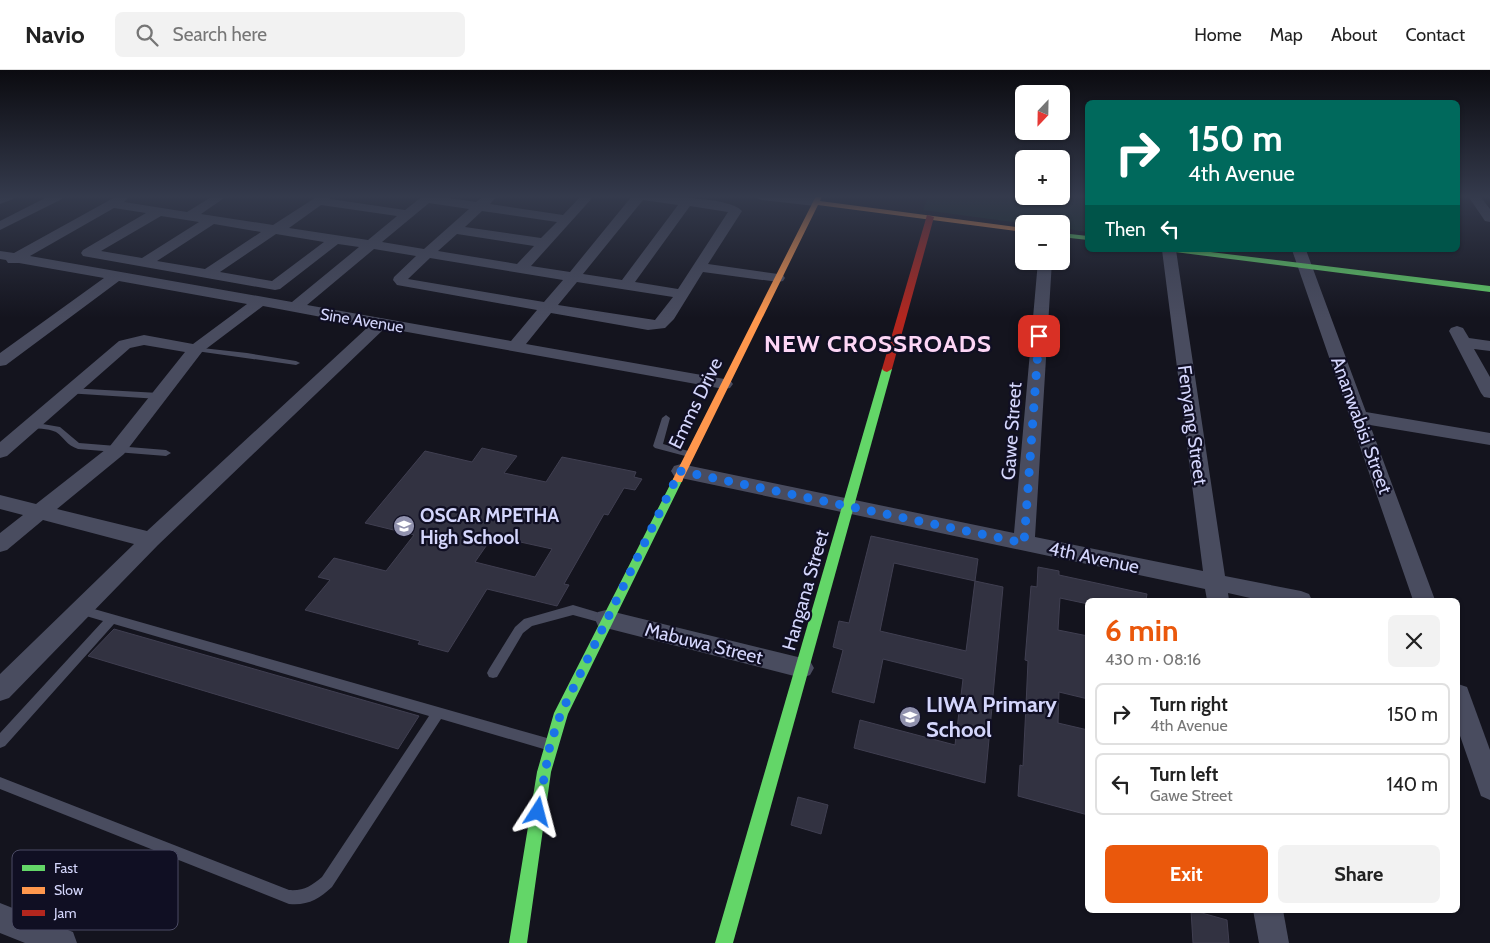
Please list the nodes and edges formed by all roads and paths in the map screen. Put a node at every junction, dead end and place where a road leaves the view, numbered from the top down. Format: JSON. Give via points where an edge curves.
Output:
{"nodes":[{"id":1,"x":54,"y":237,"type":"edge"},
{"id":2,"x":116,"y":237,"type":"edge"},
{"id":3,"x":185,"y":237,"type":"edge"},
{"id":4,"x":265,"y":237,"type":"edge"},
{"id":5,"x":321,"y":237,"type":"edge"},
{"id":6,"x":381,"y":237,"type":"edge"},
{"id":7,"x":445,"y":237,"type":"edge"},
{"id":8,"x":504,"y":237,"type":"edge"},
{"id":9,"x":550,"y":237,"type":"edge"},
{"id":10,"x":605,"y":237,"type":"edge"},
{"id":11,"x":661,"y":237,"type":"edge"},
{"id":12,"x":718,"y":237,"type":"edge"},
{"id":13,"x":798,"y":237,"type":"edge"},
{"id":14,"x":924,"y":237,"type":"edge"},
{"id":15,"x":336,"y":239,"type":"junction"},
{"id":16,"x":544,"y":243,"type":"junction"},
{"id":17,"x":371,"y":245,"type":"junction"},
{"id":18,"x":1170,"y":252,"type":"edge"},
{"id":19,"x":1207,"y":252,"type":"edge"},
{"id":20,"x":426,"y":254,"type":"junction"},
{"id":21,"x":0,"y":255,"type":"edge"},
{"id":22,"x":16,"y":258,"type":"junction"},
{"id":23,"x":1302,"y":258,"type":"edge"},
{"id":24,"x":144,"y":263,"type":"junction"},
{"id":25,"x":699,"y":266,"type":"junction"},
{"id":26,"x":0,"y":267,"type":"edge"},
{"id":27,"x":521,"y":268,"type":"junction"},
{"id":28,"x":1044,"y":270,"type":"edge"},
{"id":29,"x":208,"y":274,"type":"junction"},
{"id":30,"x":116,"y":276,"type":"junction"},
{"id":31,"x":573,"y":276,"type":"junction"},
{"id":32,"x":778,"y":278,"type":"junction"},
{"id":33,"x":626,"y":285,"type":"junction"},
{"id":34,"x":1490,"y":289,"type":"edge"},
{"id":35,"x":682,"y":294,"type":"junction"},
{"id":36,"x":259,"y":302,"type":"junction"},
{"id":37,"x":294,"y":308,"type":"junction"},
{"id":38,"x":547,"y":308,"type":"junction"},
{"id":39,"x":381,"y":323,"type":"junction"},
{"id":40,"x":26,"y":342,"type":"junction"},
{"id":41,"x":0,"y":344,"type":"edge"},
{"id":42,"x":515,"y":346,"type":"junction"},
{"id":43,"x":1490,"y":346,"type":"edge"},
{"id":44,"x":196,"y":349,"type":"junction"},
{"id":45,"x":0,"y":362,"type":"edge"},
{"id":46,"x":296,"y":364,"type":"dead end"},
{"id":47,"x":724,"y":384,"type":"junction"},
{"id":48,"x":69,"y":391,"type":"junction"},
{"id":49,"x":1490,"y":393,"type":"edge"},
{"id":50,"x":159,"y":396,"type":"junction"},
{"id":51,"x":1359,"y":417,"type":"junction"},
{"id":52,"x":666,"y":418,"type":"dead end"},
{"id":53,"x":31,"y":425,"type":"junction"},
{"id":54,"x":1490,"y":439,"type":"edge"},
{"id":55,"x":116,"y":450,"type":"junction"},
{"id":56,"x":0,"y":452,"type":"edge"},
{"id":57,"x":166,"y":453,"type":"dead end"},
{"id":58,"x":685,"y":463,"type":"junction"},
{"id":59,"x":0,"y":502,"type":"edge"},
{"id":60,"x":847,"y":506,"type":"junction"},
{"id":61,"x":39,"y":512,"type":"junction"},
{"id":62,"x":151,"y":540,"type":"junction"},
{"id":63,"x":1024,"y":543,"type":"junction"},
{"id":64,"x":0,"y":544,"type":"edge"},
{"id":65,"x":1216,"y":591,"type":"edge"},
{"id":66,"x":1282,"y":598,"type":"edge"},
{"id":67,"x":1423,"y":598,"type":"edge"},
{"id":68,"x":80,"y":610,"type":"junction"},
{"id":69,"x":112,"y":619,"type":"junction"},
{"id":70,"x":606,"y":619,"type":"junction"},
{"id":71,"x":802,"y":668,"type":"junction"},
{"id":72,"x":493,"y":673,"type":"dead end"},
{"id":73,"x":0,"y":690,"type":"edge"},
{"id":74,"x":1460,"y":701,"type":"edge"},
{"id":75,"x":438,"y":713,"type":"junction"},
{"id":76,"x":0,"y":742,"type":"edge"},
{"id":77,"x":550,"y":745,"type":"junction"},
{"id":78,"x":0,"y":782,"type":"edge"},
{"id":79,"x":1490,"y":787,"type":"edge"},
{"id":80,"x":171,"y":850,"type":"edge"},
{"id":81,"x":178,"y":853,"type":"edge"},
{"id":82,"x":1269,"y":913,"type":"edge"},
{"id":83,"x":0,"y":918,"type":"edge"},
{"id":84,"x":12,"y":923,"type":"edge"},
{"id":85,"x":30,"y":930,"type":"edge"},
{"id":86,"x":62,"y":943,"type":"edge"},
{"id":87,"x":518,"y":943,"type":"edge"},
{"id":88,"x":724,"y":943,"type":"edge"},
{"id":89,"x":1274,"y":943,"type":"edge"}],
"edges":[{"from":1,"to":22,"type":"street"},
{"from":2,"to":24,"type":"street","via":[[88,253]]},
{"from":3,"to":24,"type":"street"},
{"from":4,"to":29,"type":"street"},
{"from":5,"to":15,"type":"street"},
{"from":6,"to":17,"type":"street"},
{"from":7,"to":20,"type":"street"},
{"from":8,"to":16,"type":"street"},
{"from":9,"to":16,"type":"street"},
{"from":10,"to":31,"type":"street"},
{"from":11,"to":33,"type":"street"},
{"from":12,"to":25,"type":"street"},
{"from":13,"to":32,"type":"street","name":"Emms Drive"},
{"from":14,"to":60,"type":"street","name":"Hangana Street"},
{"from":15,"to":17,"type":"street"},
{"from":15,"to":29,"type":"street","via":[[275,286]]},
{"from":16,"to":27,"type":"street"},
{"from":17,"to":20,"type":"street"},
{"from":17,"to":37,"type":"street"},
{"from":18,"to":65,"type":"street","name":"Fenyang Street"},
{"from":19,"to":23,"type":"street"},
{"from":20,"to":27,"type":"street"},
{"from":20,"to":38,"type":"street","via":[[401,277],[402,282]]},
{"from":21,"to":22,"type":"street","name":"Sine Avenue"},
{"from":22,"to":26,"type":"street"},
{"from":22,"to":30,"type":"street","name":"Sine Avenue"},
{"from":23,"to":34,"type":"street"},
{"from":23,"to":51,"type":"street","name":"Ananwabisi Street"},
{"from":24,"to":29,"type":"street"},
{"from":25,"to":32,"type":"street"},
{"from":25,"to":35,"type":"street"},
{"from":27,"to":31,"type":"street"},
{"from":28,"to":63,"type":"street","name":"Gawe Street"},
{"from":30,"to":36,"type":"street","name":"Sine Avenue"},
{"from":30,"to":40,"type":"street"},
{"from":31,"to":33,"type":"street"},
{"from":31,"to":38,"type":"street"},
{"from":32,"to":47,"type":"street","name":"Emms Drive"},
{"from":33,"to":35,"type":"street"},
{"from":35,"to":38,"type":"street","via":[[663,324],[653,326]]},
{"from":36,"to":37,"type":"street","name":"Sine Avenue"},
{"from":36,"to":44,"type":"street"},
{"from":37,"to":39,"type":"street","name":"Sine Avenue"},
{"from":38,"to":42,"type":"street"},
{"from":39,"to":42,"type":"street","name":"Sine Avenue"},
{"from":39,"to":62,"type":"street"},
{"from":40,"to":41,"type":"street"},
{"from":40,"to":45,"type":"street"},
{"from":42,"to":47,"type":"street","name":"Sine Avenue"},
{"from":43,"to":49,"type":"street","via":[[1460,336]]},
{"from":44,"to":46,"type":"lane"},
{"from":44,"to":48,"type":"street","via":[[144,340],[130,342],[117,349]]},
{"from":44,"to":50,"type":"street"},
{"from":47,"to":58,"type":"street","name":"Emms Drive"},
{"from":48,"to":50,"type":"lane"},
{"from":48,"to":53,"type":"street"},
{"from":50,"to":55,"type":"street"},
{"from":51,"to":54,"type":"street"},
{"from":51,"to":67,"type":"street","name":"Ananwabisi Street"},
{"from":52,"to":58,"type":"lane","via":[[658,446]]},
{"from":53,"to":55,"type":"lane","via":[[56,429],[68,442],[78,446]]},
{"from":53,"to":56,"type":"street"},
{"from":55,"to":57,"type":"lane"},
{"from":55,"to":61,"type":"street"},
{"from":58,"to":60,"type":"street","name":"4th Avenue"},
{"from":58,"to":70,"type":"street","name":"Emms Drive"},
{"from":59,"to":61,"type":"street"},
{"from":60,"to":63,"type":"street","name":"4th Avenue"},
{"from":60,"to":71,"type":"street","name":"Hangana Street"},
{"from":61,"to":62,"type":"street"},
{"from":61,"to":64,"type":"street"},
{"from":62,"to":68,"type":"street"},
{"from":63,"to":65,"type":"street","name":"4th Avenue"},
{"from":65,"to":66,"type":"street","name":"4th Avenue"},
{"from":68,"to":69,"type":"lane"},
{"from":68,"to":73,"type":"street"},
{"from":69,"to":75,"type":"lane"},
{"from":69,"to":76,"type":"lane"},
{"from":70,"to":71,"type":"street","name":"Mabuwa Street"},
{"from":70,"to":72,"type":"lane","via":[[572,610],[528,622],[519,630]]},
{"from":70,"to":77,"type":"street","name":"Emms Drive","via":[[561,713]]},
{"from":71,"to":88,"type":"street","name":"Hangana Street"},
{"from":74,"to":79,"type":"street"},
{"from":75,"to":77,"type":"lane"},
{"from":75,"to":81,"type":"lane","via":[[327,882],[308,896],[299,899],[289,897]]},
{"from":77,"to":87,"type":"street","name":"Emms Drive"},
{"from":78,"to":80,"type":"lane"},
{"from":82,"to":89,"type":"street"},
{"from":83,"to":84,"type":"street"},
{"from":85,"to":86,"type":"street"}]}
